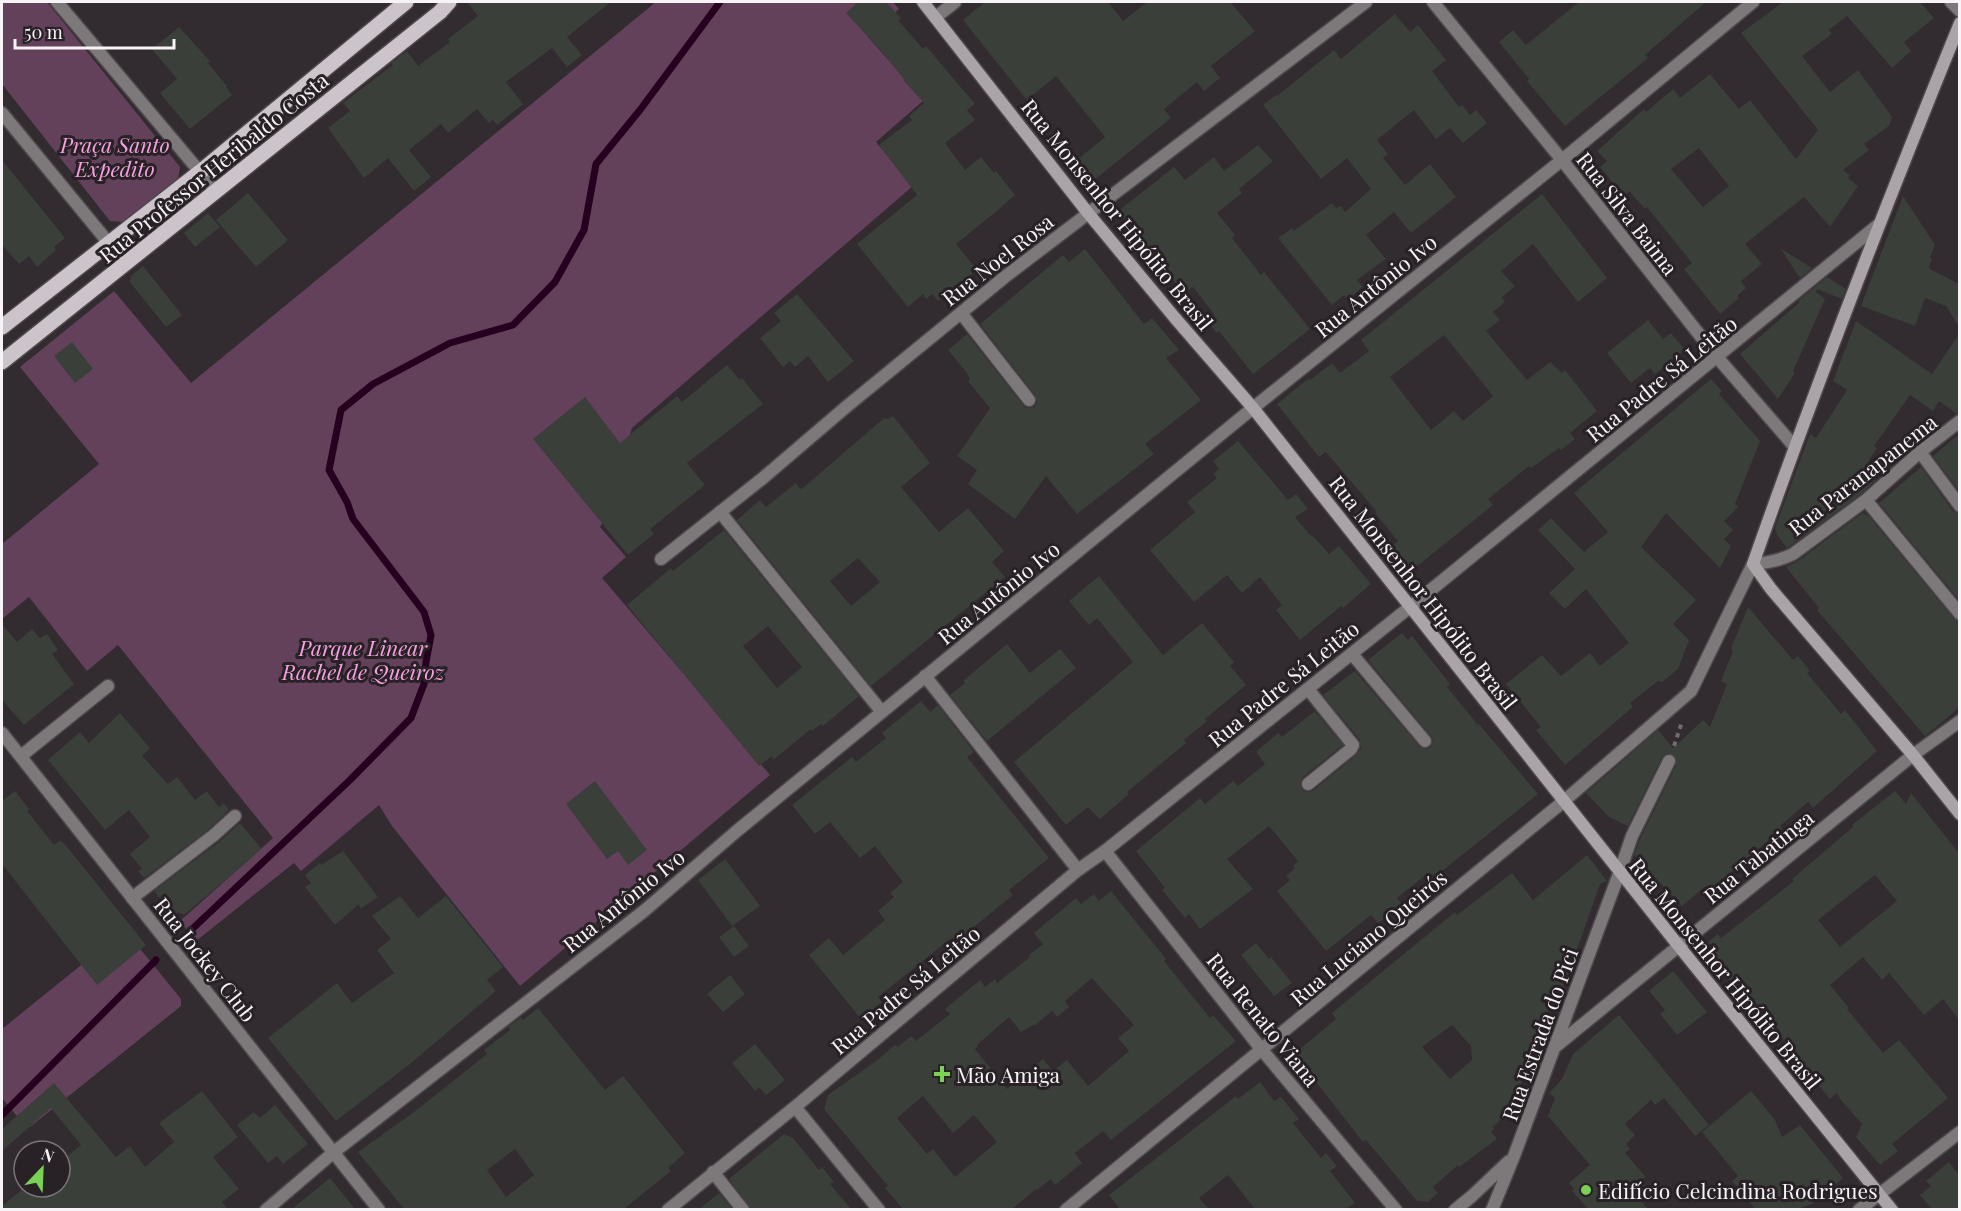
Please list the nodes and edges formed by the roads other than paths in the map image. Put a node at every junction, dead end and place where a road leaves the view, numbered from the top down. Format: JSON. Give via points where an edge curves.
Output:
{"nodes":[{"id":1,"x":57,"y":2,"type":"edge"},
{"id":2,"x":406,"y":2,"type":"edge"},
{"id":3,"x":449,"y":2,"type":"edge"},
{"id":4,"x":923,"y":2,"type":"edge"},
{"id":5,"x":955,"y":2,"type":"edge"},
{"id":6,"x":1366,"y":2,"type":"edge"},
{"id":7,"x":1433,"y":2,"type":"edge"},
{"id":8,"x":1754,"y":2,"type":"edge"},
{"id":9,"x":1951,"y":2,"type":"edge"},
{"id":10,"x":1959,"y":11,"type":"edge"},
{"id":11,"x":936,"y":17,"type":"junction"},
{"id":12,"x":1959,"y":23,"type":"edge"},
{"id":13,"x":2,"y":113,"type":"edge"},
{"id":14,"x":1562,"y":160,"type":"junction"},
{"id":15,"x":200,"y":172,"type":"junction"},
{"id":16,"x":216,"y":191,"type":"junction"},
{"id":17,"x":1088,"y":213,"type":"junction"},
{"id":18,"x":1878,"y":225,"type":"junction"},
{"id":19,"x":108,"y":243,"type":"junction"},
{"id":20,"x":126,"y":264,"type":"junction"},
{"id":21,"x":961,"y":313,"type":"junction"},
{"id":22,"x":2,"y":327,"type":"edge"},
{"id":23,"x":1717,"y":357,"type":"junction"},
{"id":24,"x":2,"y":362,"type":"edge"},
{"id":25,"x":1029,"y":400,"type":"dead end"},
{"id":26,"x":1253,"y":408,"type":"junction"},
{"id":27,"x":1959,"y":421,"type":"edge"},
{"id":28,"x":1794,"y":446,"type":"junction"},
{"id":29,"x":1920,"y":452,"type":"junction"},
{"id":30,"x":1866,"y":500,"type":"junction"},
{"id":31,"x":1959,"y":506,"type":"edge"},
{"id":32,"x":720,"y":512,"type":"junction"},
{"id":33,"x":661,"y":559,"type":"dead end"},
{"id":34,"x":1753,"y":564,"type":"junction"},
{"id":35,"x":1410,"y":607,"type":"junction"},
{"id":36,"x":1959,"y":614,"type":"edge"},
{"id":37,"x":1352,"y":654,"type":"junction"},
{"id":38,"x":925,"y":676,"type":"junction"},
{"id":39,"x":108,"y":686,"type":"dead end"},
{"id":40,"x":1308,"y":689,"type":"junction"},
{"id":41,"x":1691,"y":690,"type":"joint"},
{"id":42,"x":882,"y":712,"type":"junction"},
{"id":43,"x":1959,"y":721,"type":"edge"},
{"id":44,"x":2,"y":733,"type":"edge"},
{"id":45,"x":1425,"y":741,"type":"dead end"},
{"id":46,"x":1913,"y":755,"type":"junction"},
{"id":47,"x":21,"y":756,"type":"junction"},
{"id":48,"x":1669,"y":761,"type":"road end"},
{"id":49,"x":1308,"y":784,"type":"dead end"},
{"id":50,"x":1564,"y":801,"type":"junction"},
{"id":51,"x":1959,"y":814,"type":"edge"},
{"id":52,"x":235,"y":816,"type":"dead end"},
{"id":53,"x":1105,"y":851,"type":"junction"},
{"id":54,"x":1078,"y":870,"type":"junction"},
{"id":55,"x":1620,"y":871,"type":"junction"},
{"id":56,"x":132,"y":898,"type":"junction"},
{"id":57,"x":1678,"y":945,"type":"junction"},
{"id":58,"x":1555,"y":1047,"type":"junction"},
{"id":59,"x":1262,"y":1050,"type":"junction"},
{"id":60,"x":795,"y":1107,"type":"junction"},
{"id":61,"x":1959,"y":1132,"type":"edge"},
{"id":62,"x":334,"y":1152,"type":"junction"},
{"id":63,"x":1515,"y":1156,"type":"junction"},
{"id":64,"x":713,"y":1172,"type":"junction"},
{"id":65,"x":1878,"y":1193,"type":"junction"},
{"id":66,"x":266,"y":1209,"type":"edge"},
{"id":67,"x":380,"y":1209,"type":"edge"},
{"id":68,"x":668,"y":1209,"type":"edge"},
{"id":69,"x":743,"y":1209,"type":"edge"},
{"id":70,"x":879,"y":1209,"type":"edge"},
{"id":71,"x":1066,"y":1209,"type":"edge"},
{"id":72,"x":1396,"y":1209,"type":"edge"},
{"id":73,"x":1455,"y":1209,"type":"edge"},
{"id":74,"x":1492,"y":1209,"type":"edge"},
{"id":75,"x":1858,"y":1209,"type":"edge"},
{"id":76,"x":1892,"y":1209,"type":"edge"}],
"edges":[{"from":1,"to":15,"type":"street"},
{"from":2,"to":15,"type":"main road","name":"Rua Professor Heribaldo Costa"},
{"from":3,"to":16,"type":"main road","name":"Rua Professor Heribaldo Costa"},
{"from":4,"to":11,"type":"main road","name":"Rua Monsenhor Hipólito Brasil"},
{"from":5,"to":11,"type":"street"},
{"from":6,"to":17,"type":"street","name":"Rua Noel Rosa"},
{"from":7,"to":14,"type":"street","name":"Rua Silva Baima"},
{"from":8,"to":14,"type":"street","name":"Rua Antônio Ivo"},
{"from":9,"to":10,"type":"street"},
{"from":11,"to":17,"type":"main road","name":"Rua Monsenhor Hipólito Brasil"},
{"from":12,"to":18,"type":"main road","name":"Rua Padre Sá Leitão"},
{"from":13,"to":19,"type":"street"},
{"from":14,"to":23,"type":"street","name":"Rua Silva Baima"},
{"from":14,"to":26,"type":"street","name":"Rua Antônio Ivo"},
{"from":15,"to":16,"type":"street"},
{"from":15,"to":19,"type":"main road","name":"Rua Professor Heribaldo Costa"},
{"from":16,"to":20,"type":"main road","name":"Rua Professor Heribaldo Costa"},
{"from":17,"to":21,"type":"street","name":"Rua Noel Rosa"},
{"from":17,"to":26,"type":"main road","name":"Rua Monsenhor Hipólito Brasil"},
{"from":18,"to":23,"type":"street","name":"Rua Padre Sá Leitão"},
{"from":18,"to":28,"type":"main road","name":"Rua Padre Sá Leitão"},
{"from":19,"to":20,"type":"street"},
{"from":19,"to":22,"type":"main road","name":"Rua Professor Heribaldo Costa"},
{"from":20,"to":24,"type":"main road","name":"Rua Professor Heribaldo Costa"},
{"from":21,"to":25,"type":"street"},
{"from":21,"to":32,"type":"street","name":"Rua Noel Rosa"},
{"from":23,"to":28,"type":"street","name":"Rua Silva Baima"},
{"from":23,"to":35,"type":"street","name":"Rua Padre Sá Leitão"},
{"from":26,"to":35,"type":"main road","name":"Rua Monsenhor Hipólito Brasil"},
{"from":26,"to":38,"type":"street","name":"Rua Antônio Ivo"},
{"from":27,"to":29,"type":"street","name":"Rua Paranapanema"},
{"from":28,"to":34,"type":"main road","name":"Rua Padre Sá Leitão"},
{"from":29,"to":30,"type":"street","name":"Rua Paranapanema"},
{"from":29,"to":31,"type":"street"},
{"from":30,"to":34,"type":"street","name":"Rua Paranapanema","via":[[1792,554],[1766,564]]},
{"from":30,"to":36,"type":"street"},
{"from":32,"to":33,"type":"street","name":"Rua Noel Rosa"},
{"from":32,"to":42,"type":"street"},
{"from":34,"to":41,"type":"street","name":"Rua Padre Sá Leitão"},
{"from":34,"to":46,"type":"main road"},
{"from":35,"to":37,"type":"street","name":"Rua Padre Sá Leitão"},
{"from":35,"to":50,"type":"main road","name":"Rua Monsenhor Hipólito Brasil"},
{"from":37,"to":40,"type":"street","name":"Rua Padre Sá Leitão"},
{"from":37,"to":45,"type":"street"},
{"from":38,"to":42,"type":"street","name":"Rua Antônio Ivo"},
{"from":38,"to":54,"type":"street"},
{"from":39,"to":47,"type":"street"},
{"from":40,"to":49,"type":"street","via":[[1353,745]]},
{"from":40,"to":53,"type":"street","name":"Rua Padre Sá Leitão"},
{"from":41,"to":50,"type":"street","name":"Rua Luciano Queirós"},
{"from":42,"to":62,"type":"street","name":"Rua Antônio Ivo","via":[[644,912]]},
{"from":43,"to":46,"type":"street","name":"Rua Tabatinga"},
{"from":44,"to":47,"type":"street","name":"Rua Jockey Club"},
{"from":46,"to":51,"type":"main road"},
{"from":46,"to":57,"type":"street","name":"Rua Tabatinga"},
{"from":47,"to":56,"type":"street","name":"Rua Jockey Club"},
{"from":48,"to":55,"type":"street","via":[[1632,836]]},
{"from":50,"to":55,"type":"main road","name":"Rua Monsenhor Hipólito Brasil"},
{"from":50,"to":59,"type":"street","name":"Rua Luciano Queirós"},
{"from":52,"to":56,"type":"street"},
{"from":53,"to":54,"type":"street","name":"Rua Padre Sá Leitão"},
{"from":53,"to":59,"type":"street","name":"Rua Renato Viana"},
{"from":54,"to":60,"type":"street","name":"Rua Padre Sá Leitão"},
{"from":55,"to":57,"type":"main road","name":"Rua Monsenhor Hipólito Brasil"},
{"from":55,"to":58,"type":"street","name":"Rua Estrada do Pici"},
{"from":56,"to":62,"type":"street","name":"Rua Jockey Club"},
{"from":57,"to":58,"type":"street","name":"Rua Tabatinga"},
{"from":57,"to":65,"type":"main road","name":"Rua Monsenhor Hipólito Brasil"},
{"from":58,"to":63,"type":"street","name":"Rua Estrada do Pici"},
{"from":59,"to":71,"type":"street","name":"Rua Luciano Queirós"},
{"from":59,"to":72,"type":"street","name":"Rua Renato Viana"},
{"from":60,"to":64,"type":"street","name":"Rua Padre Sá Leitão"},
{"from":60,"to":70,"type":"street"},
{"from":61,"to":65,"type":"street"},
{"from":62,"to":66,"type":"street","name":"Rua Antônio Ivo"},
{"from":62,"to":67,"type":"street","name":"Rua Jockey Club"},
{"from":63,"to":73,"type":"street"},
{"from":63,"to":74,"type":"street","name":"Rua Estrada do Pici"},
{"from":64,"to":68,"type":"street","name":"Rua Padre Sá Leitão"},
{"from":64,"to":69,"type":"street"},
{"from":65,"to":75,"type":"street"},
{"from":65,"to":76,"type":"main road","name":"Rua Monsenhor Hipólito Brasil"}]}
